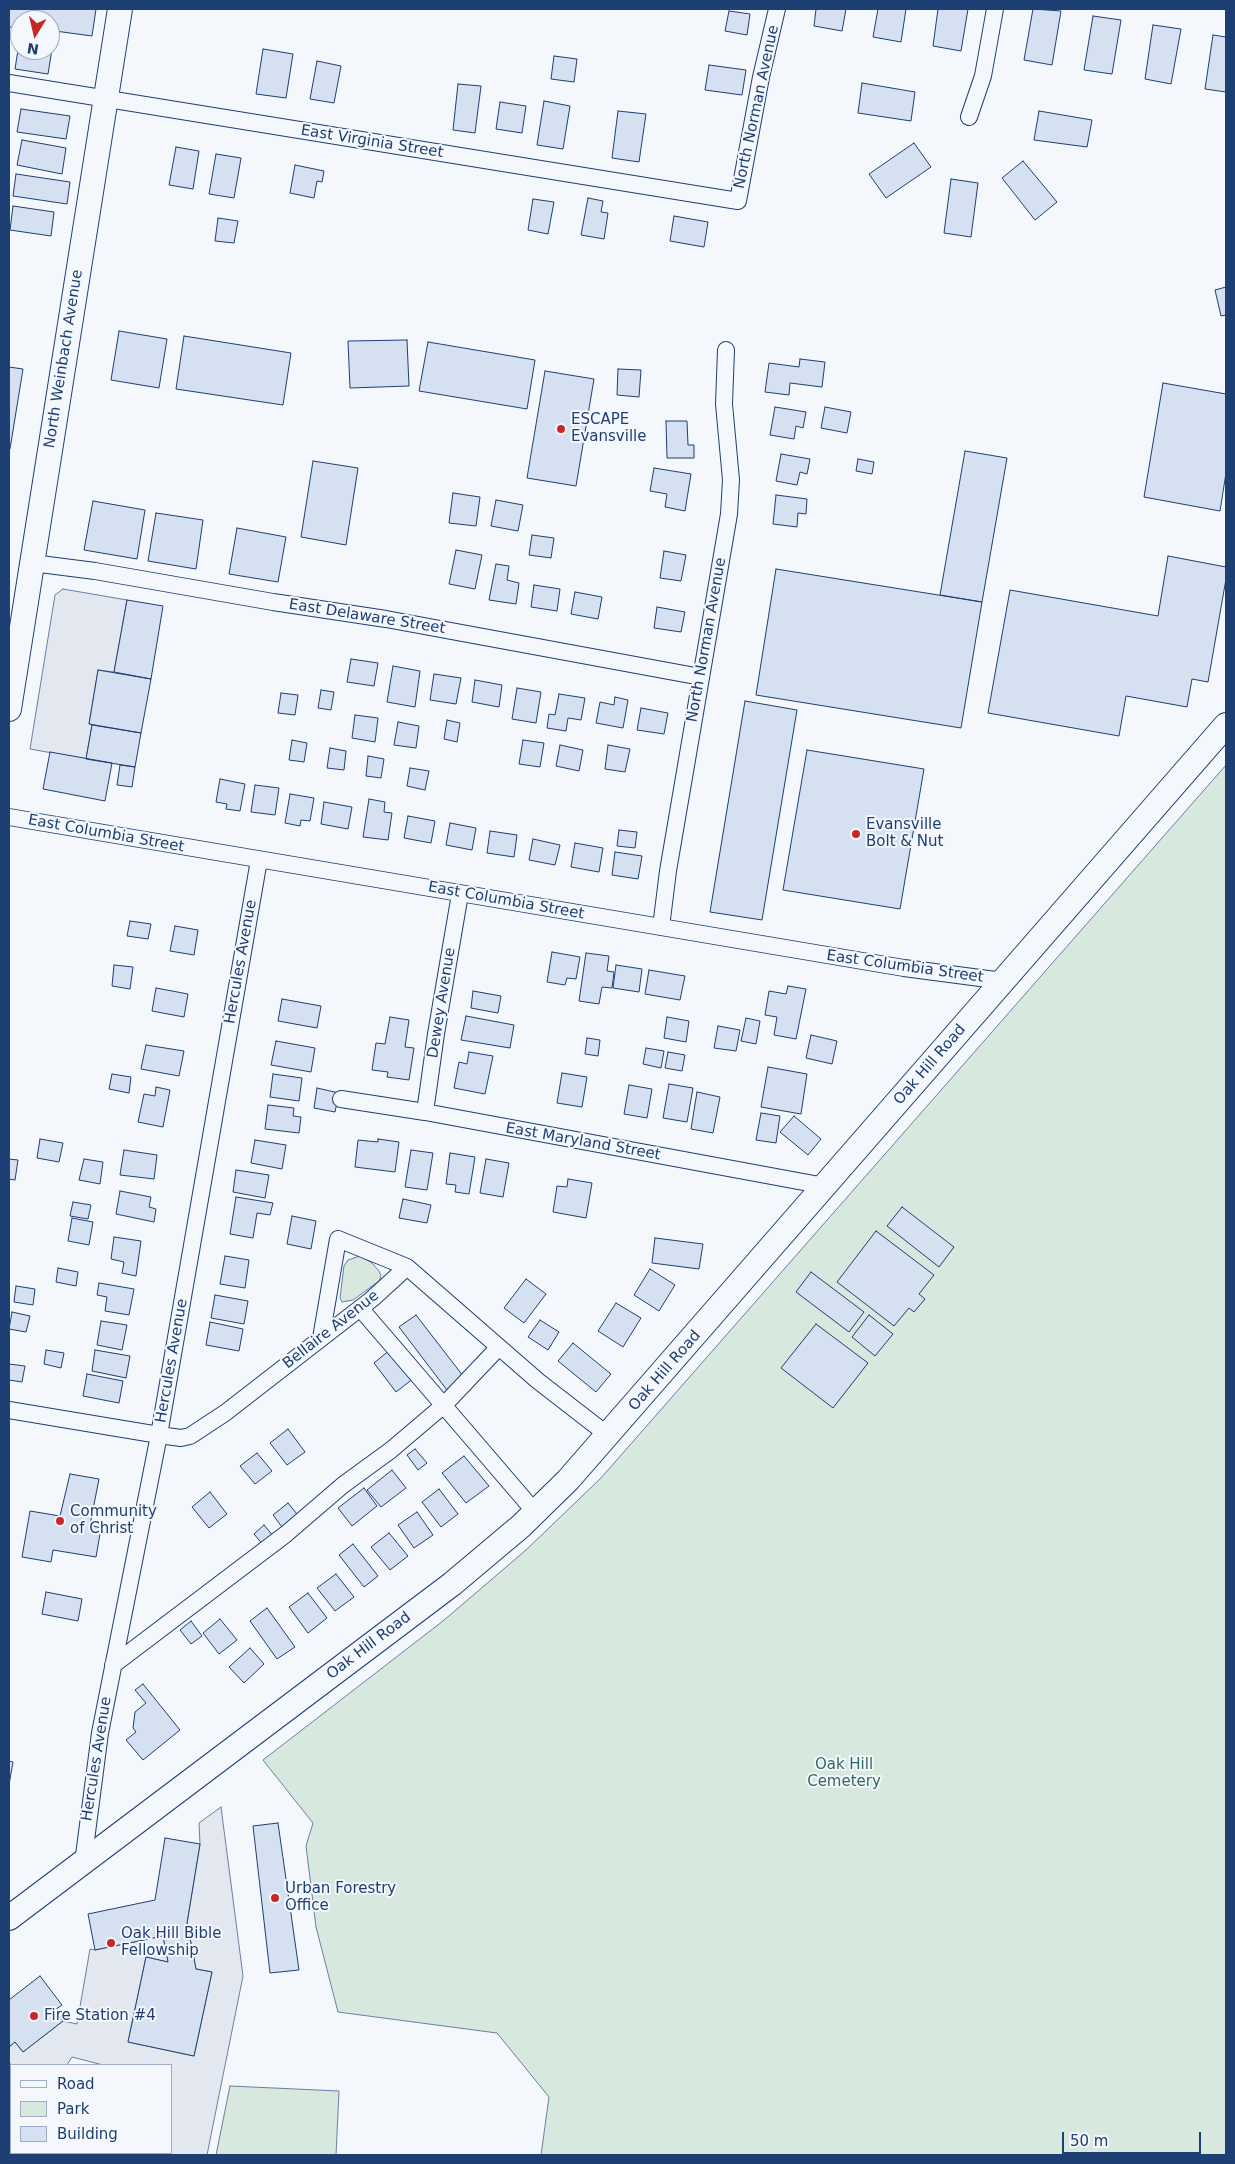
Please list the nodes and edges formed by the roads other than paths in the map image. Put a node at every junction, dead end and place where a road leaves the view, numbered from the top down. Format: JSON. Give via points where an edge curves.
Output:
{"nodes":[{"id":1,"x":120,"y":9,"type":"edge"},
{"id":2,"x":777,"y":9,"type":"edge"},
{"id":3,"x":994,"y":9,"type":"edge"},
{"id":4,"x":9,"y":83,"type":"edge"},
{"id":5,"x":106,"y":99,"type":"junction"},
{"id":6,"x":969,"y":117,"type":"dead end"},
{"id":7,"x":735,"y":200,"type":"joint"},
{"id":8,"x":726,"y":350,"type":"dead end"},
{"id":9,"x":32,"y":563,"type":"junction"},
{"id":10,"x":701,"y":676,"type":"junction"},
{"id":11,"x":9,"y":709,"type":"edge"},
{"id":12,"x":1226,"y":725,"type":"edge"},
{"id":13,"x":9,"y":817,"type":"edge"},
{"id":14,"x":259,"y":860,"type":"junction"},
{"id":15,"x":460,"y":894,"type":"junction"},
{"id":16,"x":661,"y":927,"type":"junction"},
{"id":17,"x":1003,"y":981,"type":"junction"},
{"id":18,"x":341,"y":1099,"type":"dead end"},
{"id":19,"x":425,"y":1112,"type":"junction"},
{"id":20,"x":825,"y":1186,"type":"junction"},
{"id":21,"x":407,"y":1267,"type":"junction"},
{"id":22,"x":360,"y":1308,"type":"junction"},
{"id":23,"x":321,"y":1338,"type":"junction"},
{"id":24,"x":499,"y":1347,"type":"junction"},
{"id":25,"x":444,"y":1405,"type":"junction"},
{"id":26,"x":9,"y":1410,"type":"edge"},
{"id":27,"x":159,"y":1435,"type":"junction"},
{"id":28,"x":608,"y":1436,"type":"junction"},
{"id":29,"x":535,"y":1512,"type":"junction"},
{"id":30,"x":113,"y":1665,"type":"junction"},
{"id":31,"x":83,"y":1863,"type":"junction"},
{"id":32,"x":9,"y":1918,"type":"edge"}],
"edges":[{"from":1,"to":5,"type":"main road","name":"North Weinbach Avenue"},
{"from":2,"to":7,"type":"street","name":"North Norman Avenue","via":[[738,201]]},
{"from":3,"to":6,"type":"street","via":[[983,76]]},
{"from":4,"to":5,"type":"street","name":"East Virginia Street"},
{"from":5,"to":7,"type":"street","name":"East Virginia Street"},
{"from":5,"to":9,"type":"main road","name":"North Weinbach Avenue"},
{"from":8,"to":10,"type":"street","name":"North Norman Avenue","via":[[724,404],[731,480],[729,514]]},
{"from":9,"to":10,"type":"street","name":"East Delaware Street","via":[[386,619]]},
{"from":9,"to":11,"type":"main road","name":"North Weinbach Avenue"},
{"from":10,"to":16,"type":"street","name":"North Norman Avenue"},
{"from":12,"to":17,"type":"main road","name":"Oak Hill Road"},
{"from":13,"to":14,"type":"street","name":"East Columbia Street"},
{"from":14,"to":15,"type":"street","name":"East Columbia Street"},
{"from":14,"to":27,"type":"street","name":"Hercules Avenue"},
{"from":15,"to":16,"type":"street","name":"East Columbia Street"},
{"from":15,"to":19,"type":"street","name":"Dewey Avenue"},
{"from":16,"to":17,"type":"street","name":"East Columbia Street","via":[[910,969]]},
{"from":17,"to":20,"type":"main road","name":"Oak Hill Road"},
{"from":18,"to":19,"type":"street","name":"East Maryland Street"},
{"from":19,"to":20,"type":"street","name":"East Maryland Street"},
{"from":20,"to":28,"type":"main road","name":"Oak Hill Road"},
{"from":21,"to":22,"type":"street","name":"Bellaire Avenue"},
{"from":21,"to":23,"type":"street","via":[[338,1239]]},
{"from":21,"to":24,"type":"street"},
{"from":22,"to":23,"type":"street","name":"Bellaire Avenue"},
{"from":22,"to":25,"type":"street"},
{"from":23,"to":27,"type":"street","name":"Bellaire Avenue","via":[[196,1433],[181,1438]]},
{"from":24,"to":25,"type":"street"},
{"from":24,"to":28,"type":"street"},
{"from":25,"to":29,"type":"street"},
{"from":25,"to":30,"type":"street","via":[[286,1534]]},
{"from":26,"to":27,"type":"street","name":"Bellaire Avenue"},
{"from":27,"to":30,"type":"street","name":"Hercules Avenue"},
{"from":28,"to":29,"type":"main road","name":"Oak Hill Road"},
{"from":29,"to":31,"type":"main road","name":"Oak Hill Road","via":[[452,1584]]},
{"from":30,"to":31,"type":"street","name":"Hercules Avenue","via":[[100,1734]]},
{"from":31,"to":32,"type":"main road","name":"Oak Hill Road"}]}
